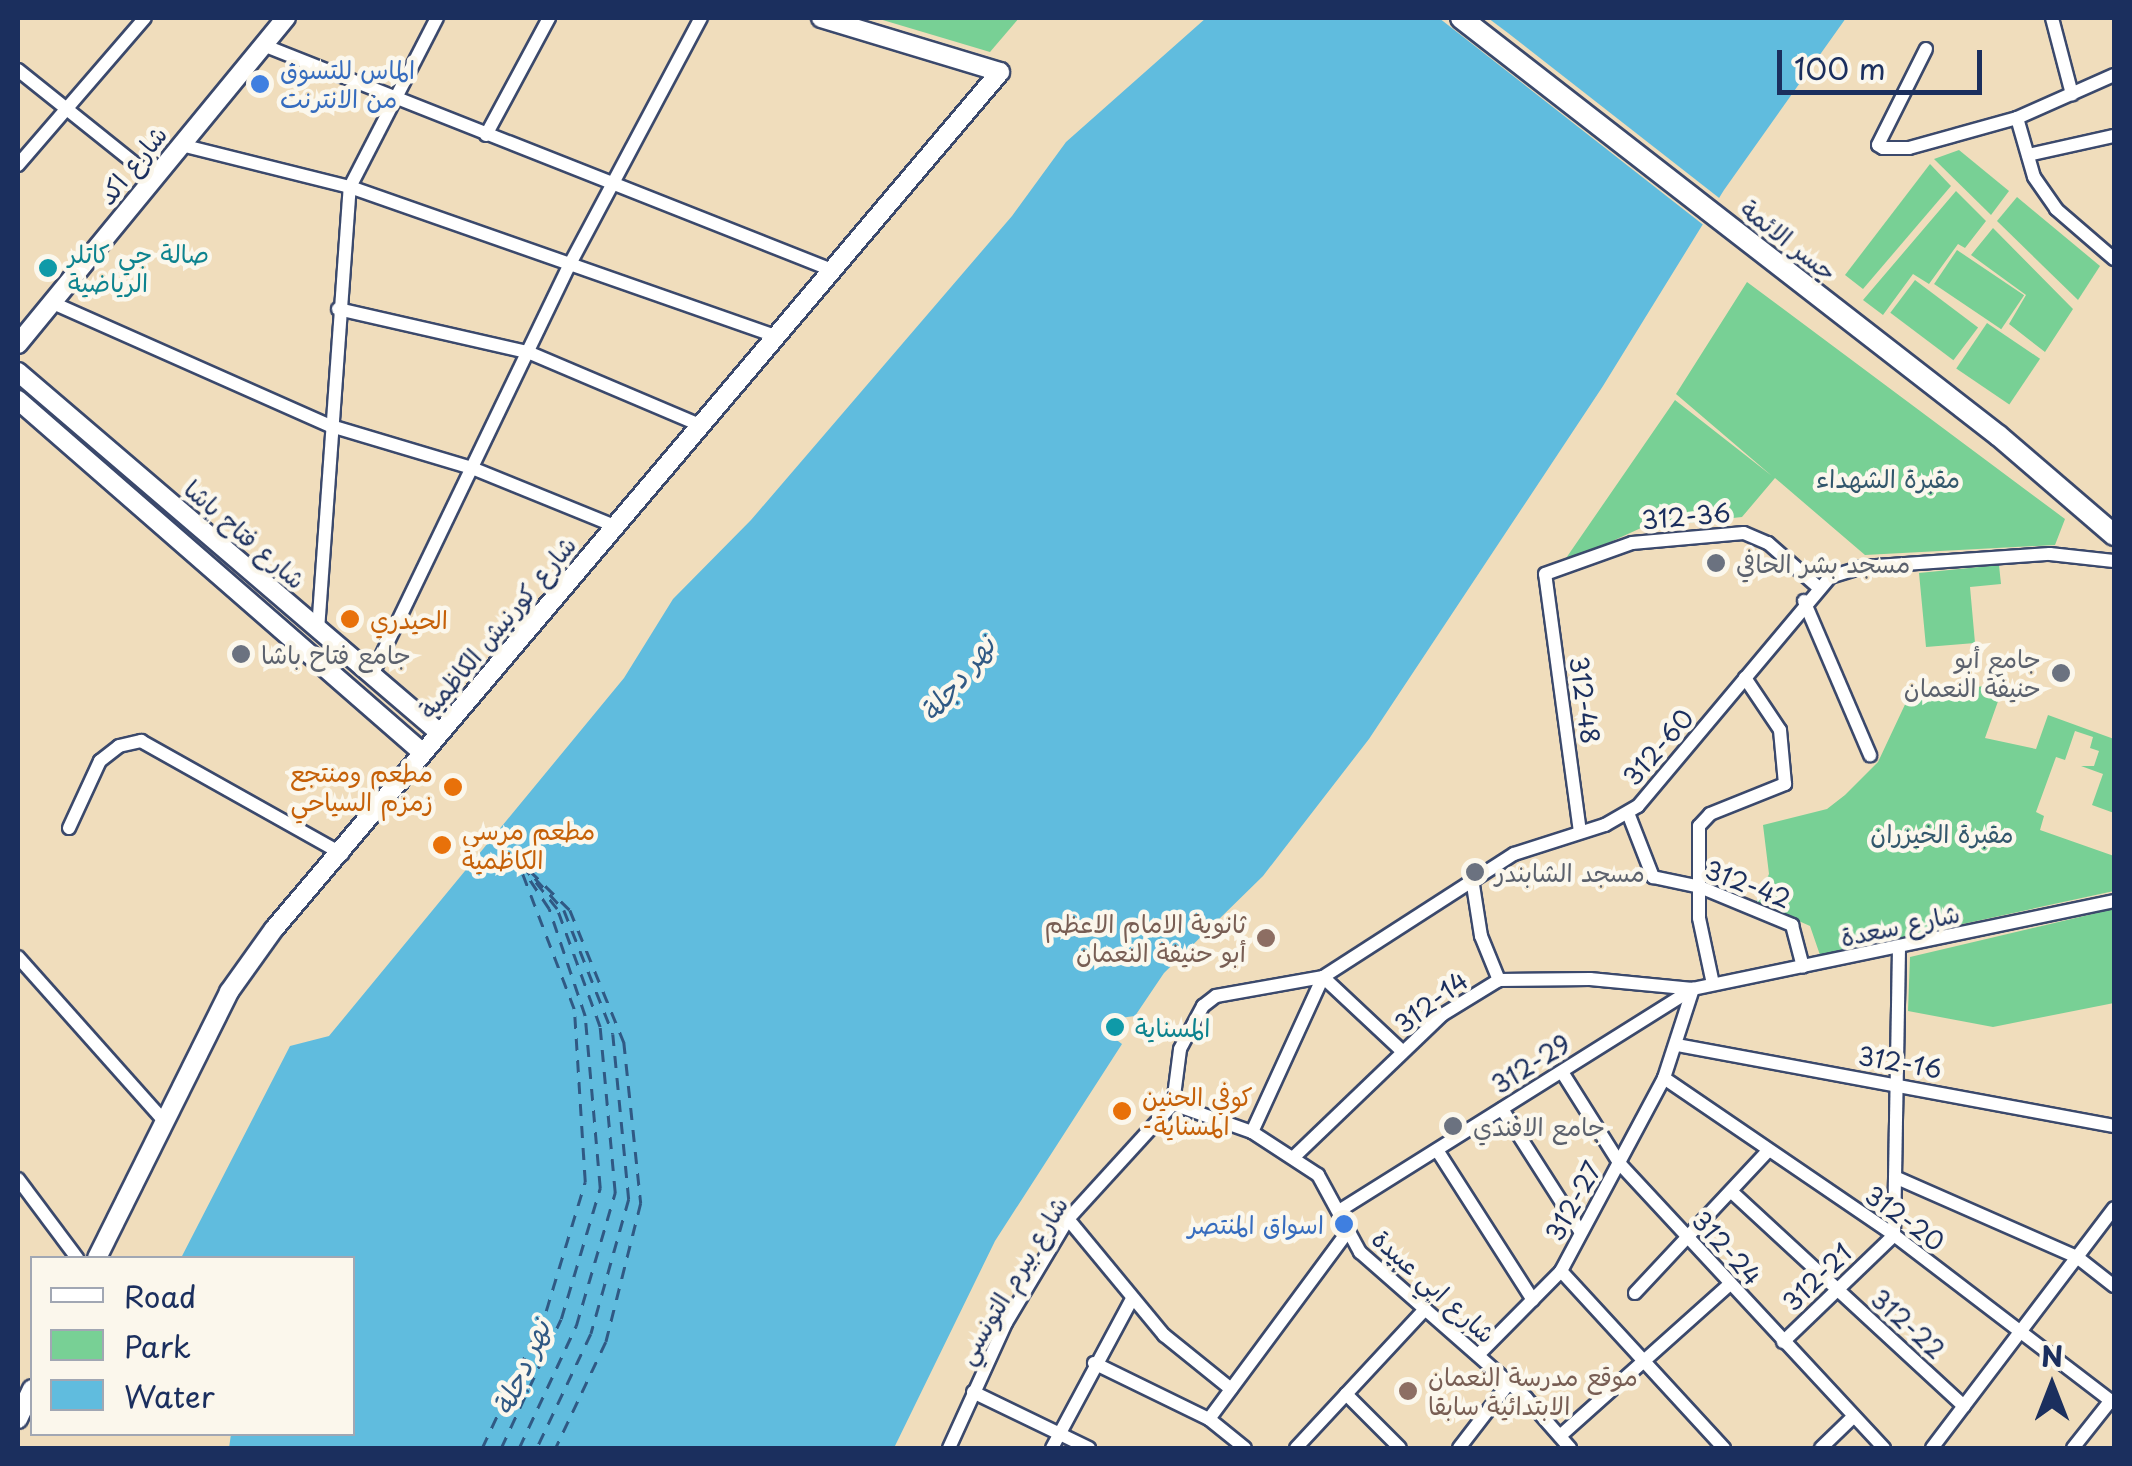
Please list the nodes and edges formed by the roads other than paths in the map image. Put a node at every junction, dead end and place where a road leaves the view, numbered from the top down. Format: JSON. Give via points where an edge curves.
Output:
{"nodes":[{"id":1,"x":145,"y":18,"type":"edge"},
{"id":2,"x":286,"y":18,"type":"edge"},
{"id":3,"x":437,"y":18,"type":"edge"},
{"id":4,"x":549,"y":18,"type":"edge"},
{"id":5,"x":702,"y":18,"type":"edge"},
{"id":6,"x":821,"y":18,"type":"edge"},
{"id":7,"x":1461,"y":18,"type":"edge"},
{"id":8,"x":2052,"y":18,"type":"edge"},
{"id":9,"x":263,"y":46,"type":"junction"},
{"id":10,"x":1926,"y":49,"type":"dead end"},
{"id":11,"x":18,"y":70,"type":"edge"},
{"id":12,"x":2114,"y":75,"type":"edge"},
{"id":13,"x":398,"y":94,"type":"junction"},
{"id":14,"x":2072,"y":94,"type":"junction"},
{"id":15,"x":66,"y":110,"type":"junction"},
{"id":16,"x":2017,"y":118,"type":"junction"},
{"id":17,"x":486,"y":136,"type":"junction"},
{"id":18,"x":2114,"y":136,"type":"edge"},
{"id":19,"x":181,"y":145,"type":"junction"},
{"id":20,"x":2028,"y":155,"type":"junction"},
{"id":21,"x":18,"y":165,"type":"edge"},
{"id":22,"x":153,"y":178,"type":"junction"},
{"id":23,"x":350,"y":186,"type":"junction"},
{"id":24,"x":614,"y":186,"type":"junction"},
{"id":25,"x":2114,"y":259,"type":"edge"},
{"id":26,"x":570,"y":264,"type":"junction"},
{"id":27,"x":832,"y":270,"type":"junction"},
{"id":28,"x":52,"y":303,"type":"junction"},
{"id":29,"x":338,"y":309,"type":"junction"},
{"id":30,"x":776,"y":336,"type":"junction"},
{"id":31,"x":18,"y":344,"type":"edge"},
{"id":32,"x":528,"y":352,"type":"junction"},
{"id":33,"x":18,"y":372,"type":"edge"},
{"id":34,"x":18,"y":400,"type":"edge"},
{"id":35,"x":700,"y":425,"type":"junction"},
{"id":36,"x":331,"y":426,"type":"junction"},
{"id":37,"x":472,"y":468,"type":"junction"},
{"id":38,"x":2083,"y":504,"type":"junction"},
{"id":39,"x":2114,"y":520,"type":"edge"},
{"id":40,"x":616,"y":526,"type":"junction"},
{"id":41,"x":2114,"y":535,"type":"edge"},
{"id":42,"x":2114,"y":561,"type":"edge"},
{"id":43,"x":1546,"y":574,"type":"joint"},
{"id":44,"x":1817,"y":586,"type":"junction"},
{"id":45,"x":1804,"y":601,"type":"junction"},
{"id":46,"x":318,"y":630,"type":"junction"},
{"id":47,"x":373,"y":673,"type":"junction"},
{"id":48,"x":1745,"y":678,"type":"junction"},
{"id":49,"x":440,"y":734,"type":"junction"},
{"id":50,"x":423,"y":753,"type":"junction"},
{"id":51,"x":1870,"y":755,"type":"dead end"},
{"id":52,"x":1628,"y":813,"type":"junction"},
{"id":53,"x":69,"y":828,"type":"dead end"},
{"id":54,"x":1580,"y":832,"type":"junction"},
{"id":55,"x":342,"y":854,"type":"junction"},
{"id":56,"x":1473,"y":885,"type":"junction"},
{"id":57,"x":1700,"y":886,"type":"junction"},
{"id":58,"x":2114,"y":901,"type":"edge"},
{"id":59,"x":1899,"y":950,"type":"junction"},
{"id":60,"x":18,"y":956,"type":"edge"},
{"id":61,"x":1803,"y":967,"type":"junction"},
{"id":62,"x":1322,"y":977,"type":"junction"},
{"id":63,"x":1500,"y":980,"type":"junction"},
{"id":64,"x":1713,"y":984,"type":"junction"},
{"id":65,"x":1693,"y":989,"type":"junction"},
{"id":66,"x":1677,"y":1045,"type":"junction"},
{"id":67,"x":1402,"y":1051,"type":"junction"},
{"id":68,"x":1562,"y":1072,"type":"junction"},
{"id":69,"x":1664,"y":1078,"type":"junction"},
{"id":70,"x":1899,"y":1084,"type":"junction"},
{"id":71,"x":1173,"y":1104,"type":"junction"},
{"id":72,"x":1502,"y":1109,"type":"junction"},
{"id":73,"x":165,"y":1122,"type":"junction"},
{"id":74,"x":2114,"y":1126,"type":"edge"},
{"id":75,"x":1252,"y":1132,"type":"junction"},
{"id":76,"x":1437,"y":1150,"type":"junction"},
{"id":77,"x":1768,"y":1152,"type":"junction"},
{"id":78,"x":1295,"y":1156,"type":"junction"},
{"id":79,"x":1620,"y":1164,"type":"junction"},
{"id":80,"x":1897,"y":1178,"type":"junction"},
{"id":81,"x":18,"y":1179,"type":"edge"},
{"id":82,"x":1734,"y":1194,"type":"junction"},
{"id":83,"x":2114,"y":1208,"type":"edge"},
{"id":84,"x":1342,"y":1209,"type":"junction"},
{"id":85,"x":1068,"y":1219,"type":"junction"},
{"id":86,"x":1348,"y":1230,"type":"junction"},
{"id":87,"x":1580,"y":1231,"type":"junction"},
{"id":88,"x":1894,"y":1235,"type":"junction"},
{"id":89,"x":1689,"y":1239,"type":"junction"},
{"id":90,"x":76,"y":1256,"type":"edge"},
{"id":91,"x":98,"y":1256,"type":"edge"},
{"id":92,"x":2077,"y":1256,"type":"junction"},
{"id":93,"x":1561,"y":1271,"type":"junction"},
{"id":94,"x":1730,"y":1284,"type":"junction"},
{"id":95,"x":2114,"y":1286,"type":"edge"},
{"id":96,"x":1836,"y":1290,"type":"junction"},
{"id":97,"x":1635,"y":1293,"type":"dead end"},
{"id":98,"x":1132,"y":1299,"type":"junction"},
{"id":99,"x":1534,"y":1300,"type":"junction"},
{"id":100,"x":1425,"y":1309,"type":"junction"},
{"id":101,"x":2020,"y":1333,"type":"junction"},
{"id":102,"x":1783,"y":1342,"type":"junction"},
{"id":103,"x":1478,"y":1356,"type":"junction"},
{"id":104,"x":1094,"y":1362,"type":"junction"},
{"id":105,"x":1641,"y":1364,"type":"junction"},
{"id":106,"x":1509,"y":1383,"type":"junction"},
{"id":107,"x":1230,"y":1388,"type":"junction"},
{"id":108,"x":973,"y":1392,"type":"junction"},
{"id":109,"x":30,"y":1393,"type":"edge"},
{"id":110,"x":1346,"y":1394,"type":"junction"},
{"id":111,"x":2113,"y":1402,"type":"edge"},
{"id":112,"x":1964,"y":1406,"type":"junction"},
{"id":113,"x":1852,"y":1418,"type":"junction"},
{"id":114,"x":18,"y":1419,"type":"edge"},
{"id":115,"x":1209,"y":1419,"type":"junction"},
{"id":116,"x":1059,"y":1434,"type":"junction"},
{"id":117,"x":1560,"y":1436,"type":"junction"},
{"id":118,"x":1464,"y":1446,"type":"edge"},
{"id":119,"x":949,"y":1448,"type":"edge"},
{"id":120,"x":1052,"y":1448,"type":"edge"},
{"id":121,"x":1089,"y":1448,"type":"edge"},
{"id":122,"x":1245,"y":1448,"type":"edge"},
{"id":123,"x":1296,"y":1448,"type":"edge"},
{"id":124,"x":1400,"y":1448,"type":"edge"},
{"id":125,"x":1570,"y":1448,"type":"edge"},
{"id":126,"x":1724,"y":1448,"type":"edge"},
{"id":127,"x":1822,"y":1448,"type":"edge"},
{"id":128,"x":1884,"y":1448,"type":"edge"},
{"id":129,"x":1932,"y":1448,"type":"edge"},
{"id":130,"x":2073,"y":1448,"type":"edge"}],
"edges":[{"from":1,"to":15,"type":"street"},
{"from":2,"to":9,"type":"street","name":"شارع اكد"},
{"from":3,"to":13,"type":"street"},
{"from":4,"to":17,"type":"street"},
{"from":5,"to":24,"type":"street"},
{"from":6,"to":27,"type":"street","name":"شارع كورنيش الكاظمية","via":[[1000,72]]},
{"from":7,"to":38,"type":"main road","name":"جسر الائمة"},
{"from":8,"to":14,"type":"street"},
{"from":9,"to":13,"type":"street"},
{"from":9,"to":19,"type":"street","name":"شارع اكد"},
{"from":10,"to":16,"type":"street","via":[[1878,145],[1909,148]]},
{"from":11,"to":15,"type":"street"},
{"from":12,"to":14,"type":"street"},
{"from":13,"to":17,"type":"street"},
{"from":13,"to":23,"type":"street"},
{"from":14,"to":16,"type":"street"},
{"from":15,"to":21,"type":"street"},
{"from":15,"to":22,"type":"street"},
{"from":16,"to":20,"type":"street"},
{"from":17,"to":24,"type":"street"},
{"from":18,"to":20,"type":"street"},
{"from":19,"to":22,"type":"street","name":"شارع اكد"},
{"from":19,"to":23,"type":"street"},
{"from":20,"to":25,"type":"street","via":[[2056,209]]},
{"from":22,"to":28,"type":"street","name":"شارع اكد"},
{"from":23,"to":26,"type":"street"},
{"from":23,"to":29,"type":"street"},
{"from":24,"to":26,"type":"street"},
{"from":24,"to":27,"type":"street"},
{"from":26,"to":30,"type":"street"},
{"from":26,"to":32,"type":"street"},
{"from":27,"to":30,"type":"street","name":"شارع كورنيش الكاظمية"},
{"from":28,"to":31,"type":"street","name":"شارع اكد"},
{"from":28,"to":36,"type":"street"},
{"from":29,"to":32,"type":"street"},
{"from":29,"to":36,"type":"street"},
{"from":30,"to":35,"type":"street","name":"شارع كورنيش الكاظمية"},
{"from":32,"to":35,"type":"street"},
{"from":32,"to":37,"type":"street"},
{"from":33,"to":46,"type":"street","name":"شارع فتاح باشا"},
{"from":34,"to":50,"type":"street","name":"شارع فتاح باشا"},
{"from":35,"to":40,"type":"street","name":"شارع كورنيش الكاظمية"},
{"from":36,"to":37,"type":"street"},
{"from":36,"to":46,"type":"street"},
{"from":37,"to":40,"type":"street"},
{"from":37,"to":47,"type":"street"},
{"from":38,"to":39,"type":"main road"},
{"from":38,"to":41,"type":"main road"},
{"from":40,"to":49,"type":"street","name":"شارع كورنيش الكاظمية"},
{"from":42,"to":44,"type":"street","name":"312-60","via":[[2050,554],[1862,567]]},
{"from":43,"to":44,"type":"street","name":"312-36","via":[[1632,542],[1744,533],[1768,543]]},
{"from":43,"to":54,"type":"street","name":"312-48"},
{"from":44,"to":45,"type":"street","name":"312-60"},
{"from":45,"to":48,"type":"street","name":"312-60"},
{"from":45,"to":51,"type":"street"},
{"from":46,"to":47,"type":"street","name":"شارع فتاح باشا"},
{"from":47,"to":49,"type":"street","name":"شارع فتاح باشا"},
{"from":48,"to":52,"type":"street","name":"312-60"},
{"from":48,"to":57,"type":"street","via":[[1780,730],[1785,784],[1701,821]]},
{"from":49,"to":50,"type":"street","name":"شارع كورنيش الكاظمية"},
{"from":50,"to":55,"type":"street","name":"شارع كورنيش الكاظمية"},
{"from":52,"to":54,"type":"street","name":"312-60"},
{"from":52,"to":57,"type":"street","name":"312-42","via":[[1653,877]]},
{"from":53,"to":55,"type":"street","via":[[100,761],[119,746],[141,742]]},
{"from":54,"to":56,"type":"street","name":"312-60","via":[[1529,846]]},
{"from":55,"to":73,"type":"street","name":"شارع كورنيش الكاظمية","via":[[274,929],[229,992]]},
{"from":56,"to":62,"type":"street","name":"312-60"},
{"from":56,"to":63,"type":"street","via":[[1480,936]]},
{"from":57,"to":61,"type":"street","name":"312-42","via":[[1792,925]]},
{"from":57,"to":64,"type":"street","via":[[1699,918]]},
{"from":58,"to":59,"type":"street","name":"شارع سعدة"},
{"from":59,"to":61,"type":"street","name":"شارع سعدة"},
{"from":59,"to":70,"type":"street"},
{"from":60,"to":73,"type":"street"},
{"from":61,"to":64,"type":"street","name":"شارع سعدة"},
{"from":62,"to":67,"type":"street"},
{"from":62,"to":71,"type":"street","name":"312-60","via":[[1207,1002],[1176,1057]]},
{"from":62,"to":75,"type":"street"},
{"from":63,"to":65,"type":"street","name":"312-14","via":[[1590,978]]},
{"from":63,"to":67,"type":"street","name":"312-14","via":[[1442,1015]]},
{"from":64,"to":65,"type":"street","name":"شارع سعدة"},
{"from":65,"to":66,"type":"street","name":"312-27"},
{"from":65,"to":68,"type":"street","name":"312-29"},
{"from":66,"to":69,"type":"street","name":"312-27"},
{"from":66,"to":70,"type":"street","name":"312-16"},
{"from":67,"to":78,"type":"street","name":"312-14"},
{"from":68,"to":72,"type":"street","name":"312-29"},
{"from":68,"to":79,"type":"street","name":"312-24"},
{"from":69,"to":77,"type":"street","name":"312-20"},
{"from":69,"to":79,"type":"street","name":"312-27"},
{"from":70,"to":74,"type":"street","name":"312-16"},
{"from":70,"to":80,"type":"street"},
{"from":71,"to":75,"type":"street","name":"شارع ابي عبيدة"},
{"from":71,"to":85,"type":"street","name":"شارع بيرم التونسي"},
{"from":72,"to":76,"type":"street","name":"312-29"},
{"from":72,"to":87,"type":"street"},
{"from":73,"to":91,"type":"street","name":"شارع كورنيش الكاظمية"},
{"from":75,"to":78,"type":"street","name":"شارع ابي عبيدة"},
{"from":76,"to":84,"type":"street","name":"312-29"},
{"from":76,"to":99,"type":"street"},
{"from":77,"to":82,"type":"street"},
{"from":77,"to":88,"type":"street","name":"312-20"},
{"from":78,"to":84,"type":"street","name":"شارع ابي عبيدة"},
{"from":79,"to":87,"type":"street","name":"312-27"},
{"from":79,"to":89,"type":"street","name":"312-24"},
{"from":80,"to":88,"type":"street"},
{"from":80,"to":92,"type":"street"},
{"from":81,"to":90,"type":"street"},
{"from":82,"to":89,"type":"street"},
{"from":82,"to":96,"type":"street","name":"312-22"},
{"from":83,"to":92,"type":"street"},
{"from":84,"to":86,"type":"street","name":"شارع ابي عبيدة"},
{"from":85,"to":98,"type":"street"},
{"from":85,"to":108,"type":"street","name":"شارع بيرم التونسي"},
{"from":86,"to":100,"type":"street","name":"شارع ابي عبيدة","via":[[1360,1252]]},
{"from":86,"to":107,"type":"street"},
{"from":87,"to":93,"type":"street","name":"312-27"},
{"from":88,"to":96,"type":"street","name":"312-21"},
{"from":88,"to":101,"type":"street","name":"312-20"},
{"from":89,"to":94,"type":"street","name":"312-24"},
{"from":89,"to":97,"type":"street"},
{"from":92,"to":95,"type":"street"},
{"from":92,"to":101,"type":"street"},
{"from":93,"to":99,"type":"street","name":"312-27"},
{"from":93,"to":105,"type":"street"},
{"from":94,"to":102,"type":"street","name":"312-24"},
{"from":94,"to":105,"type":"street"},
{"from":96,"to":102,"type":"street","name":"312-21"},
{"from":96,"to":112,"type":"street","name":"312-22"},
{"from":98,"to":104,"type":"street"},
{"from":98,"to":107,"type":"street","via":[[1164,1335]]},
{"from":99,"to":103,"type":"street","name":"312-27"},
{"from":100,"to":103,"type":"street","name":"شارع ابي عبيدة"},
{"from":100,"to":110,"type":"street"},
{"from":101,"to":111,"type":"street","name":"312-20"},
{"from":101,"to":112,"type":"street"},
{"from":102,"to":113,"type":"street","name":"312-24"},
{"from":103,"to":106,"type":"street","name":"شارع ابي عبيدة"},
{"from":104,"to":115,"type":"street"},
{"from":104,"to":116,"type":"street"},
{"from":105,"to":117,"type":"street"},
{"from":105,"to":126,"type":"street"},
{"from":106,"to":117,"type":"street","name":"شارع ابي عبيدة"},
{"from":106,"to":118,"type":"street"},
{"from":107,"to":115,"type":"street"},
{"from":108,"to":116,"type":"street"},
{"from":108,"to":119,"type":"street","name":"شارع بيرم التونسي"},
{"from":109,"to":114,"type":"street"},
{"from":110,"to":123,"type":"street"},
{"from":110,"to":124,"type":"street"},
{"from":111,"to":130,"type":"street"},
{"from":112,"to":129,"type":"street"},
{"from":113,"to":127,"type":"street"},
{"from":113,"to":128,"type":"street","name":"312-24"},
{"from":115,"to":122,"type":"street"},
{"from":116,"to":120,"type":"street"},
{"from":116,"to":121,"type":"street"},
{"from":117,"to":125,"type":"street","name":"شارع ابي عبيدة"}]}
